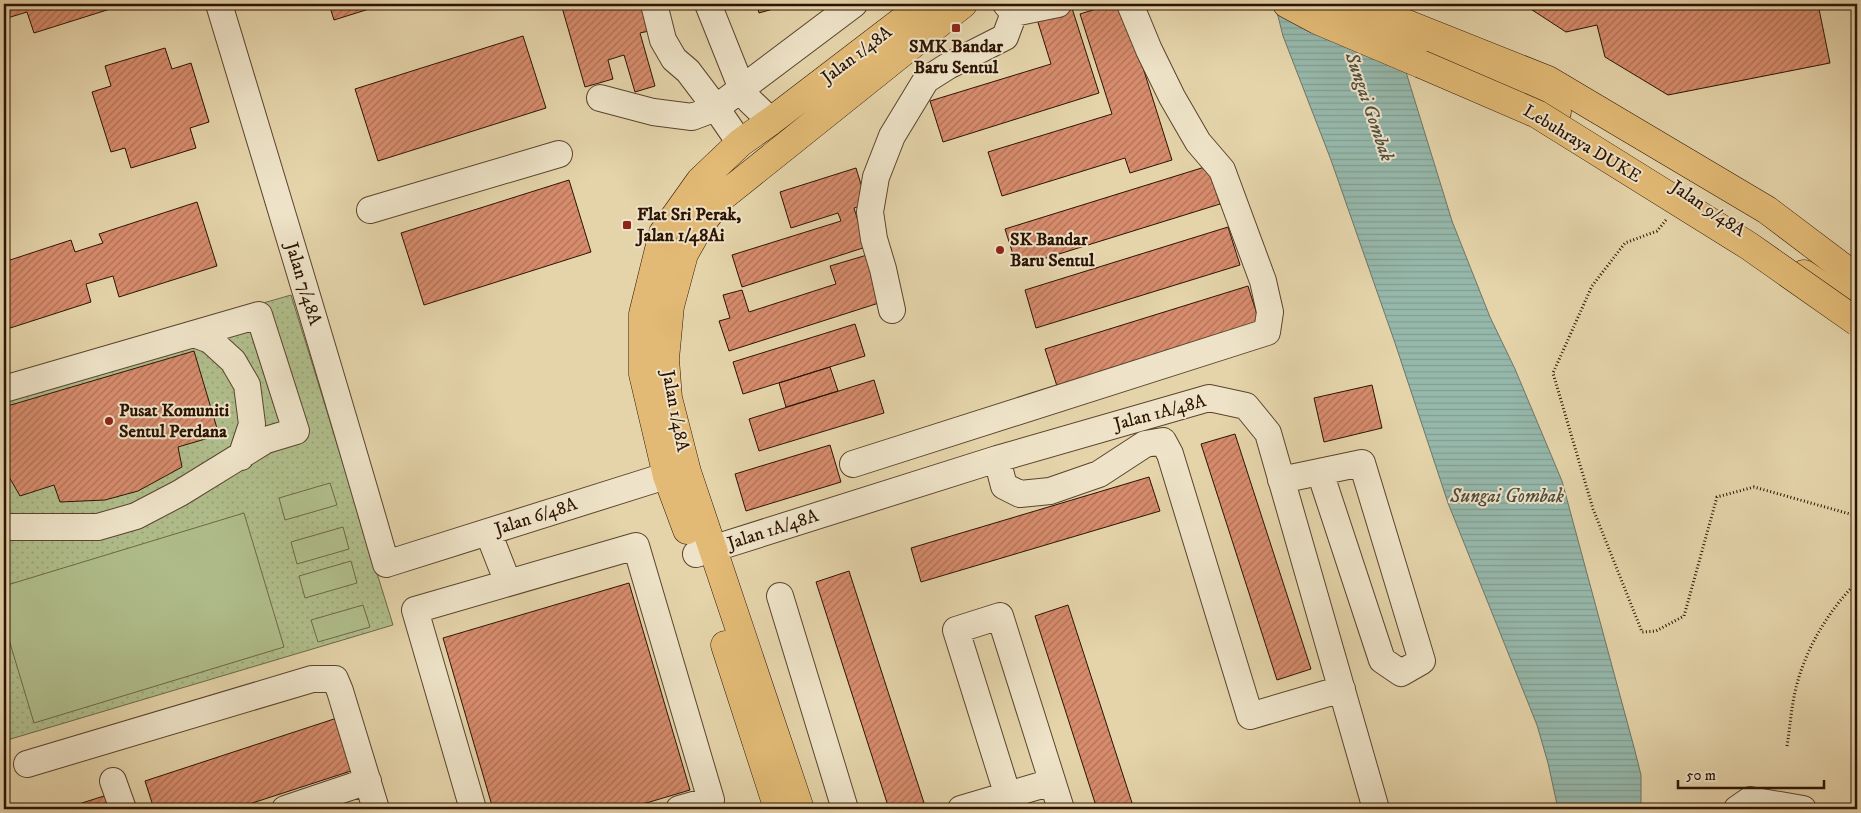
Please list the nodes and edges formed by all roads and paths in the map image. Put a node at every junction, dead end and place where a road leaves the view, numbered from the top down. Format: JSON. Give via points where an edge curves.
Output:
{"nodes":[{"id":1,"x":219,"y":4,"type":"edge"},
{"id":2,"x":654,"y":4,"type":"edge"},
{"id":3,"x":708,"y":4,"type":"edge"},
{"id":4,"x":854,"y":4,"type":"edge"},
{"id":5,"x":924,"y":4,"type":"edge"},
{"id":6,"x":963,"y":4,"type":"edge"},
{"id":7,"x":1058,"y":4,"type":"edge"},
{"id":8,"x":1130,"y":4,"type":"edge"},
{"id":9,"x":1287,"y":4,"type":"edge"},
{"id":10,"x":1315,"y":4,"type":"edge"},
{"id":11,"x":1357,"y":4,"type":"edge"},
{"id":12,"x":1010,"y":8,"type":"edge"},
{"id":13,"x":742,"y":89,"type":"junction"},
{"id":14,"x":600,"y":98,"type":"dead end"},
{"id":15,"x":716,"y":108,"type":"junction"},
{"id":16,"x":771,"y":121,"type":"junction"},
{"id":17,"x":740,"y":143,"type":"junction"},
{"id":18,"x":558,"y":154,"type":"dead end"},
{"id":19,"x":1686,"y":194,"type":"junction"},
{"id":20,"x":370,"y":210,"type":"dead end"},
{"id":21,"x":1857,"y":278,"type":"edge"},
{"id":22,"x":1857,"y":296,"type":"edge"},
{"id":23,"x":892,"y":310,"type":"dead end"},
{"id":24,"x":1857,"y":322,"type":"edge"},
{"id":25,"x":194,"y":334,"type":"junction"},
{"id":26,"x":4,"y":389,"type":"edge"},
{"id":27,"x":241,"y":457,"type":"junction"},
{"id":28,"x":997,"y":459,"type":"junction"},
{"id":29,"x":853,"y":464,"type":"dead end"},
{"id":30,"x":1320,"y":472,"type":"junction"},
{"id":31,"x":677,"y":474,"type":"junction"},
{"id":32,"x":1281,"y":480,"type":"junction"},
{"id":33,"x":1857,"y":516,"type":"edge"},
{"id":34,"x":4,"y":527,"type":"edge"},
{"id":35,"x":488,"y":532,"type":"junction"},
{"id":36,"x":704,"y":551,"type":"junction"},
{"id":37,"x":386,"y":564,"type":"joint"},
{"id":38,"x":1857,"y":582,"type":"edge"},
{"id":39,"x":508,"y":583,"type":"junction"},
{"id":40,"x":780,"y":596,"type":"dead end"},
{"id":41,"x":1342,"y":688,"type":"junction"},
{"id":42,"x":1787,"y":746,"type":"dead end"},
{"id":43,"x":27,"y":764,"type":"dead end"},
{"id":44,"x":113,"y":781,"type":"dead end"},
{"id":45,"x":368,"y":782,"type":"junction"},
{"id":46,"x":1052,"y":782,"type":"junction"},
{"id":47,"x":1009,"y":802,"type":"edge"},
{"id":48,"x":782,"y":806,"type":"edge"},
{"id":49,"x":123,"y":809,"type":"edge"},
{"id":50,"x":285,"y":809,"type":"edge"},
{"id":51,"x":376,"y":809,"type":"edge"},
{"id":52,"x":473,"y":809,"type":"edge"},
{"id":53,"x":679,"y":809,"type":"edge"},
{"id":54,"x":845,"y":809,"type":"edge"},
{"id":55,"x":961,"y":809,"type":"edge"},
{"id":56,"x":1061,"y":809,"type":"edge"},
{"id":57,"x":1376,"y":809,"type":"edge"},
{"id":58,"x":1737,"y":809,"type":"edge"},
{"id":59,"x":1802,"y":809,"type":"edge"}],
"edges":[{"from":1,"to":37,"type":"street","name":"Jalan 7/48A"},
{"from":2,"to":15,"type":"street","via":[[663,40]]},
{"from":3,"to":13,"type":"street"},
{"from":4,"to":13,"type":"street"},
{"from":5,"to":16,"type":"main road","name":"Jalan 1/48A"},
{"from":6,"to":31,"type":"main road","name":"Jalan 1/48A","via":[[722,196],[700,224],[684,254],[670,306],[665,359]]},
{"from":7,"to":12,"type":"street"},
{"from":8,"to":29,"type":"street","via":[[1172,97],[1198,142],[1222,170],[1262,281],[1270,312],[1268,332]]},
{"from":9,"to":24,"type":"main road","name":"Lebuhraya DUKE","bridge":true,"via":[[1317,20],[1537,114],[1749,246]]},
{"from":10,"to":19,"type":"main road","name":"Jalan 9/48A","via":[[1468,62],[1587,129]]},
{"from":11,"to":21,"type":"main road","name":"Lebuhraya DUKE","via":[[1548,80],[1767,210]]},
{"from":12,"to":23,"type":"street","via":[[1005,38],[926,80],[892,136],[876,177],[870,212]]},
{"from":13,"to":15,"type":"street"},
{"from":13,"to":16,"type":"street"},
{"from":14,"to":15,"type":"street","via":[[653,112],[692,117]]},
{"from":15,"to":17,"type":"street"},
{"from":16,"to":17,"type":"main road","name":"Jalan 1/48A"},
{"from":17,"to":31,"type":"main road","name":"Jalan 1/48A","via":[[700,180],[663,233],[643,314],[643,374]]},
{"from":18,"to":20,"type":"street"},
{"from":19,"to":22,"type":"main road","name":"Jalan 9/48A","via":[[1825,288]]},
{"from":19,"to":33,"type":"path","via":[[1657,231],[1625,243],[1592,286],[1552,373],[1593,509],[1642,632],[1656,631],[1684,616],[1717,497],[1754,488]]},
{"from":25,"to":26,"type":"street"},
{"from":25,"to":27,"type":"street","via":[[210,340],[233,361],[247,385],[252,424]]},
{"from":25,"to":27,"type":"street","via":[[259,316],[296,432],[266,440]]},
{"from":27,"to":34,"type":"street","via":[[136,516],[98,527]]},
{"from":28,"to":32,"type":"street","name":"Jalan 1A/48A","via":[[1209,398],[1246,406],[1268,433]]},
{"from":28,"to":36,"type":"street","name":"Jalan 1A/48A"},
{"from":28,"to":41,"type":"street","via":[[1004,486],[1027,494],[1050,491],[1099,474],[1145,444],[1164,441],[1250,716]]},
{"from":30,"to":30,"type":"street","via":[[1382,660],[1401,673],[1422,661],[1362,463]]},
{"from":30,"to":32,"type":"street"},
{"from":31,"to":35,"type":"street","name":"Jalan 6/48A"},
{"from":31,"to":36,"type":"main road","name":"Jalan 1/48A"},
{"from":32,"to":41,"type":"street","name":"Jalan 1A/48A"},
{"from":35,"to":37,"type":"street","name":"Jalan 6/48A"},
{"from":35,"to":39,"type":"street"},
{"from":36,"to":48,"type":"main road","name":"Jalan 1/48A"},
{"from":38,"to":42,"type":"path","via":[[1843,596],[1812,642],[1795,691]]},
{"from":39,"to":52,"type":"street","via":[[415,610]]},
{"from":39,"to":53,"type":"street","via":[[636,546],[711,800]]},
{"from":40,"to":54,"type":"street"},
{"from":41,"to":57,"type":"street","name":"Jalan 1A/48A"},
{"from":43,"to":45,"type":"street","via":[[312,679],[335,679]]},
{"from":44,"to":49,"type":"street"},
{"from":45,"to":50,"type":"street"},
{"from":45,"to":51,"type":"street"},
{"from":46,"to":47,"type":"street"},
{"from":46,"to":47,"type":"street","via":[[1000,616],[956,630]]},
{"from":46,"to":56,"type":"street"},
{"from":47,"to":55,"type":"street"},
{"from":58,"to":59,"type":"street","via":[[1750,800]]}]}
